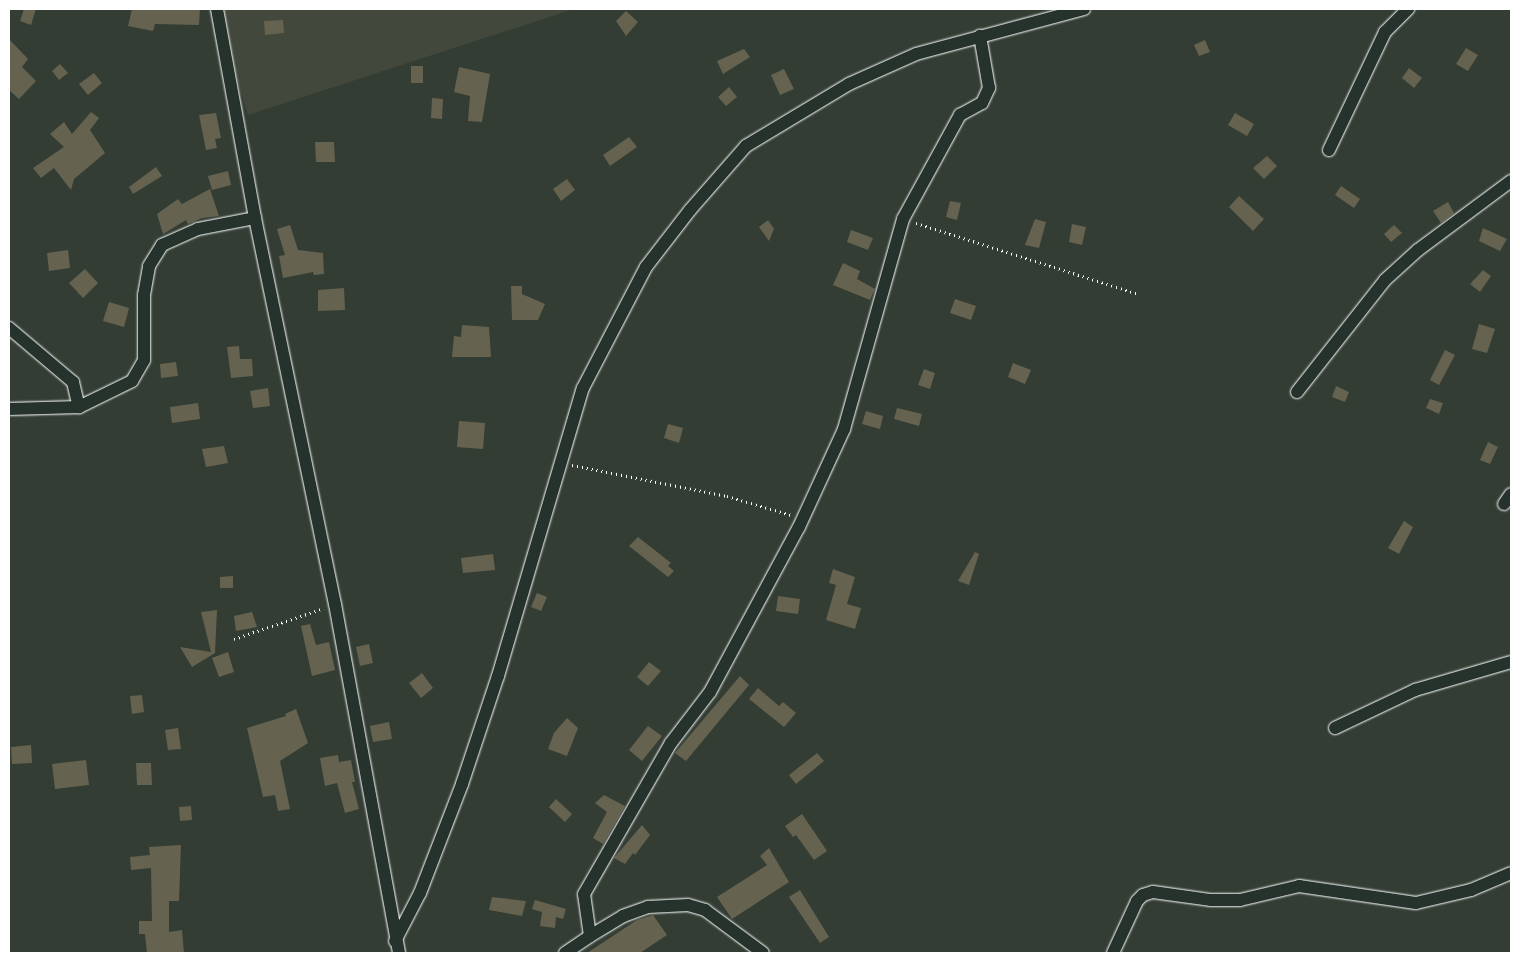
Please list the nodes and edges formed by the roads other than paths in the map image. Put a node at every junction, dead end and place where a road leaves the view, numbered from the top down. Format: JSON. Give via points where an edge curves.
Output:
{"nodes":[{"id":1,"x":217,"y":9,"type":"edge"},
{"id":2,"x":1084,"y":9,"type":"edge"},
{"id":3,"x":1408,"y":9,"type":"edge"},
{"id":4,"x":980,"y":36,"type":"junction"},
{"id":5,"x":1329,"y":150,"type":"dead end"},
{"id":6,"x":1511,"y":181,"type":"edge"},
{"id":7,"x":255,"y":218,"type":"junction"},
{"id":8,"x":9,"y":328,"type":"edge"},
{"id":9,"x":1297,"y":392,"type":"dead end"},
{"id":10,"x":79,"y":407,"type":"junction"},
{"id":11,"x":9,"y":409,"type":"edge"},
{"id":12,"x":1511,"y":662,"type":"edge"},
{"id":13,"x":1335,"y":728,"type":"dead end"},
{"id":14,"x":1511,"y":873,"type":"edge"},
{"id":15,"x":590,"y":936,"type":"junction"},
{"id":16,"x":397,"y":947,"type":"edge"},
{"id":17,"x":565,"y":953,"type":"edge"},
{"id":18,"x":763,"y":953,"type":"edge"},
{"id":19,"x":1113,"y":953,"type":"edge"}],
"edges":[{"from":1,"to":7,"type":"street"},
{"from":2,"to":4,"type":"street"},
{"from":3,"to":5,"type":"street","via":[[1385,32]]},
{"from":4,"to":15,"type":"street","via":[[989,88],[982,103],[960,115],[903,219],[844,428],[803,519],[710,692],[671,743],[584,894]]},
{"from":4,"to":16,"type":"street","via":[[916,54],[849,84],[746,146],[646,267],[583,388],[498,676],[462,784]]},
{"from":6,"to":9,"type":"street","via":[[1418,250],[1384,280]]},
{"from":7,"to":10,"type":"street","via":[[198,229],[162,246],[149,266],[144,295],[144,360],[132,382]]},
{"from":7,"to":16,"type":"street","via":[[335,604]]},
{"from":8,"to":10,"type":"street","via":[[73,382]]},
{"from":10,"to":11,"type":"street"},
{"from":12,"to":13,"type":"street","via":[[1415,690]]},
{"from":14,"to":19,"type":"street","via":[[1471,890],[1416,903],[1299,886],[1240,900],[1211,900],[1153,892],[1143,894]]},
{"from":15,"to":17,"type":"street"},
{"from":15,"to":18,"type":"street","via":[[623,916],[648,908],[688,904],[705,910]]}]}
